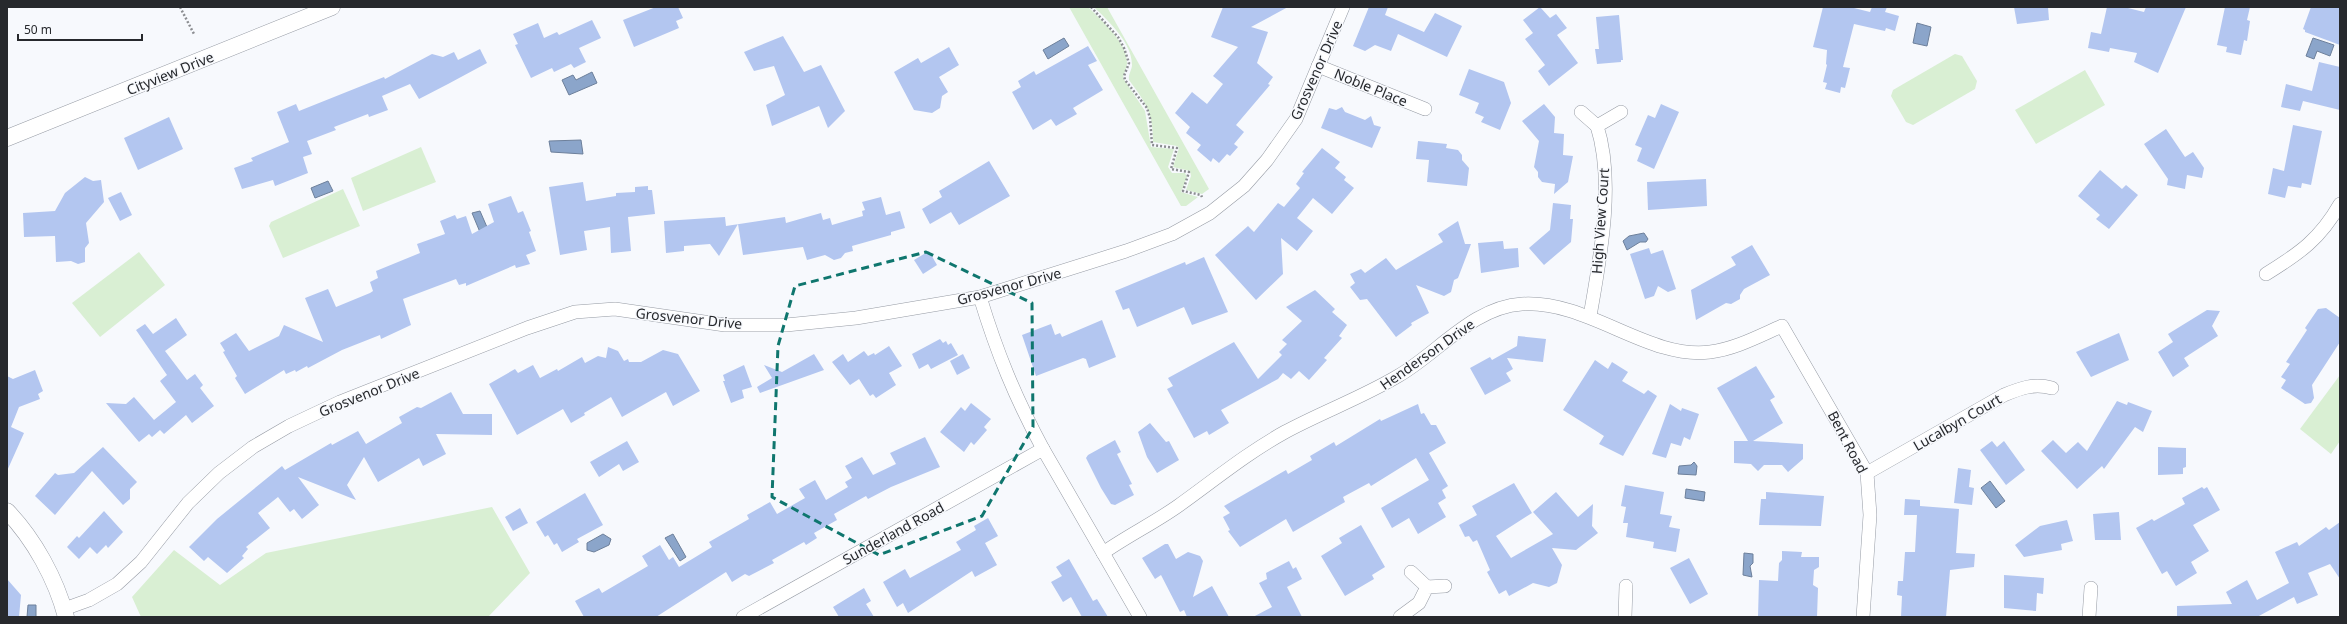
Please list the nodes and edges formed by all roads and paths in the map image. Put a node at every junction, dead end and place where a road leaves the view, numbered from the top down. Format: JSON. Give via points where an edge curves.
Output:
{"nodes":[{"id":1,"x":180,"y":7,"type":"edge"},
{"id":2,"x":332,"y":7,"type":"edge"},
{"id":3,"x":1091,"y":7,"type":"edge"},
{"id":4,"x":1343,"y":7,"type":"edge"},
{"id":5,"x":194,"y":34,"type":"dead end"},
{"id":6,"x":1318,"y":66,"type":"junction"},
{"id":7,"x":1424,"y":109,"type":"dead end"},
{"id":8,"x":1581,"y":112,"type":"dead end"},
{"id":9,"x":1621,"y":112,"type":"dead end"},
{"id":10,"x":1597,"y":126,"type":"junction"},
{"id":11,"x":7,"y":138,"type":"edge"},
{"id":12,"x":1202,"y":198,"type":"dead end"},
{"id":13,"x":2340,"y":204,"type":"edge"},
{"id":14,"x":2266,"y":274,"type":"dead end"},
{"id":15,"x":980,"y":297,"type":"junction"},
{"id":16,"x":1590,"y":316,"type":"junction"},
{"id":17,"x":1782,"y":326,"type":"joint"},
{"id":18,"x":2052,"y":388,"type":"dead end"},
{"id":19,"x":1043,"y":449,"type":"junction"},
{"id":20,"x":1867,"y":473,"type":"junction"},
{"id":21,"x":7,"y":511,"type":"edge"},
{"id":22,"x":1103,"y":553,"type":"junction"},
{"id":23,"x":1411,"y":572,"type":"dead end"},
{"id":24,"x":1427,"y":586,"type":"junction"},
{"id":25,"x":1445,"y":586,"type":"dead end"},
{"id":26,"x":1626,"y":586,"type":"dead end"},
{"id":27,"x":2091,"y":588,"type":"dead end"},
{"id":28,"x":65,"y":613,"type":"edge"},
{"id":29,"x":743,"y":617,"type":"edge"},
{"id":30,"x":1140,"y":617,"type":"edge"},
{"id":31,"x":1400,"y":617,"type":"edge"},
{"id":32,"x":1625,"y":617,"type":"edge"},
{"id":33,"x":1864,"y":617,"type":"edge"},
{"id":34,"x":2089,"y":617,"type":"edge"}],
"edges":[{"from":1,"to":5,"type":"path"},
{"from":2,"to":11,"type":"street","name":"Cityview Drive"},
{"from":3,"to":12,"type":"path","via":[[1118,37],[1129,59],[1125,80],[1147,108],[1152,145],[1177,148],[1171,169],[1189,172],[1183,191],[1201,195]]},
{"from":4,"to":6,"type":"street","name":"Grosvenor Drive"},
{"from":6,"to":7,"type":"street","name":"Noble Place"},
{"from":6,"to":15,"type":"street","name":"Grosvenor Drive","via":[[1296,119],[1268,160],[1244,186],[1210,213],[1172,234],[1126,251]]},
{"from":8,"to":10,"type":"street"},
{"from":9,"to":10,"type":"street"},
{"from":10,"to":16,"type":"street","name":"High View Court","via":[[1606,167],[1598,271]]},
{"from":13,"to":14,"type":"street","via":[[2322,231],[2299,254]]},
{"from":15,"to":19,"type":"street","via":[[1017,400]]},
{"from":15,"to":28,"type":"street","name":"Grosvenor Drive","via":[[856,318],[786,325],[725,325],[615,309],[575,312],[340,402],[289,426],[253,448],[209,483],[188,503],[141,562],[117,584]]},
{"from":16,"to":17,"type":"street","name":"Henderson Drive","via":[[1653,343],[1694,352],[1728,348]]},
{"from":16,"to":22,"type":"street","name":"Henderson Drive","via":[[1562,308],[1522,304],[1506,307],[1474,320],[1400,375],[1347,404],[1286,432],[1235,464],[1177,507]]},
{"from":17,"to":20,"type":"street","name":"Bent Road"},
{"from":18,"to":20,"type":"street","name":"Lucalbyn Court","via":[[2039,385],[2023,387],[2004,395]]},
{"from":19,"to":22,"type":"street"},
{"from":19,"to":29,"type":"street","name":"Sunderland Road"},
{"from":20,"to":33,"type":"street","name":"Bent Road","via":[[1870,515]]},
{"from":21,"to":28,"type":"street","via":[[36,548]]},
{"from":22,"to":30,"type":"street"},
{"from":23,"to":24,"type":"street"},
{"from":24,"to":25,"type":"street"},
{"from":24,"to":31,"type":"street","via":[[1419,603]]},
{"from":26,"to":32,"type":"street"},
{"from":27,"to":34,"type":"street"}]}
